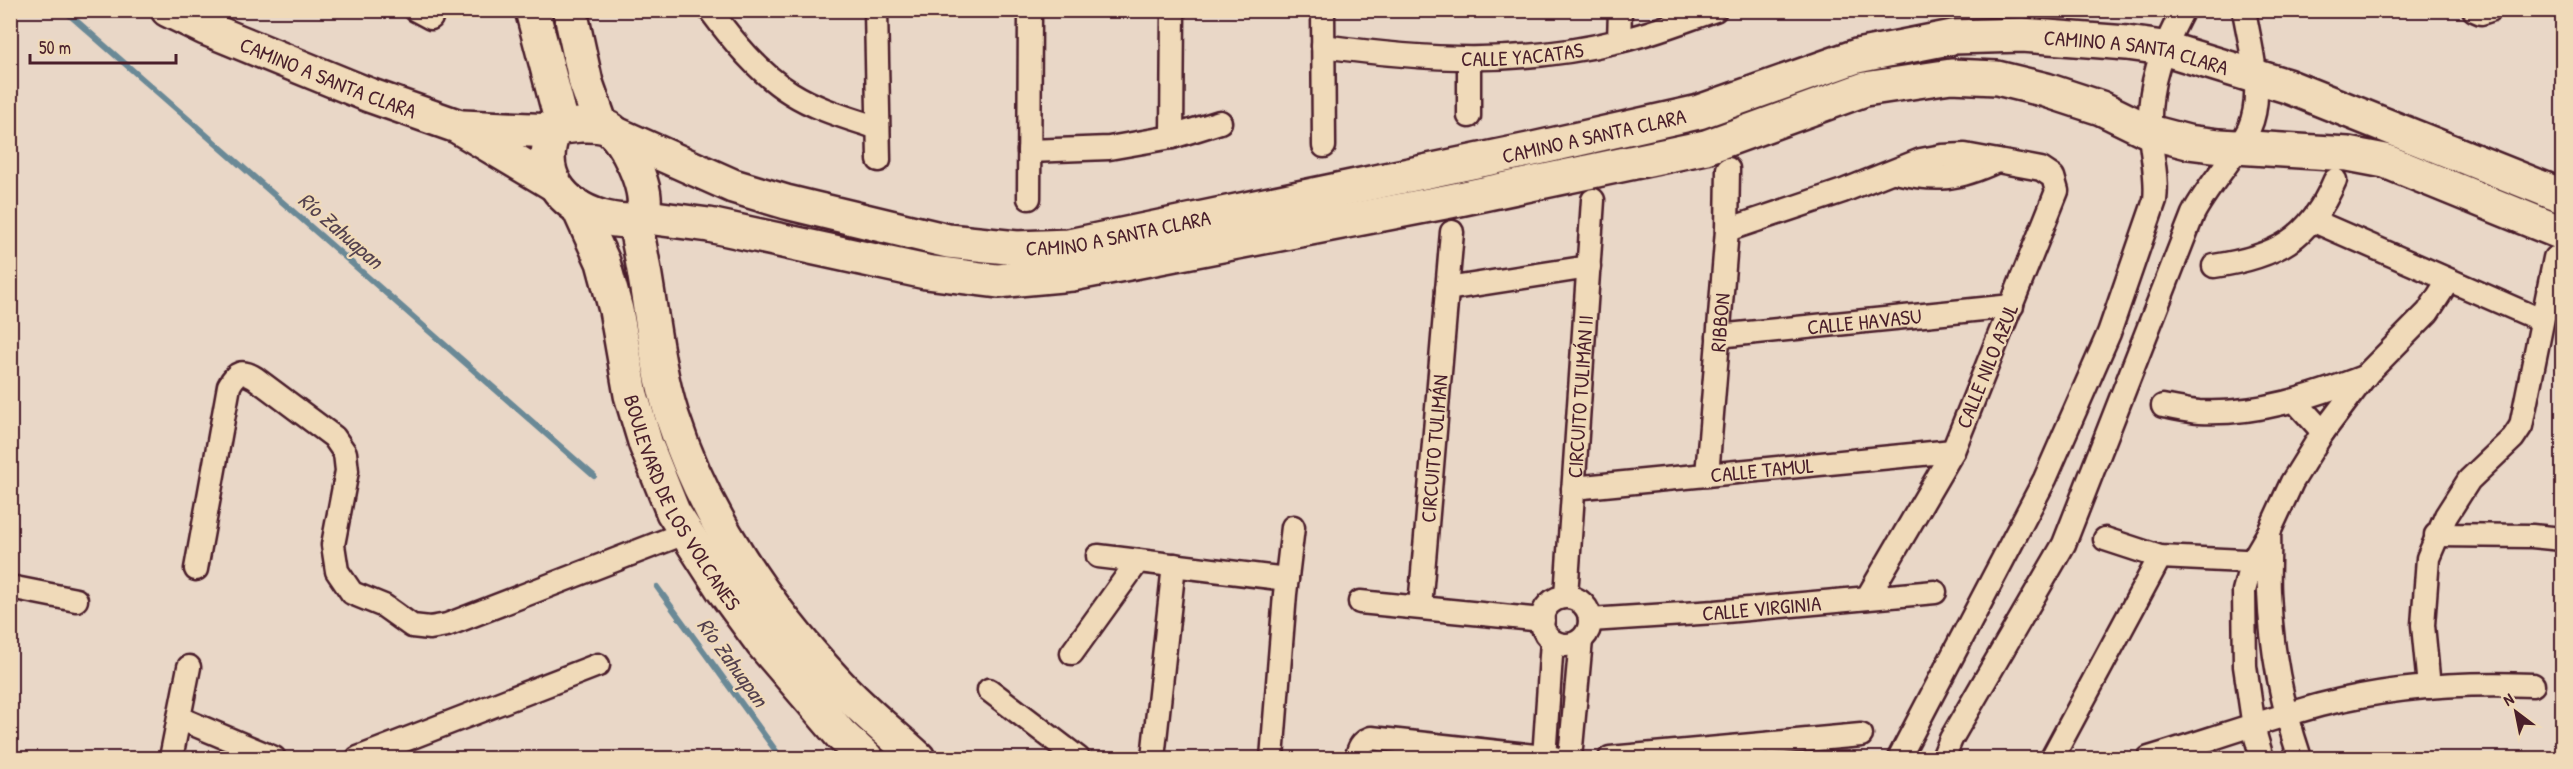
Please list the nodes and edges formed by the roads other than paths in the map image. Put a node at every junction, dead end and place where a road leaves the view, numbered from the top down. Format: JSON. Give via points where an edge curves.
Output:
{"nodes":[{"id":1,"x":168,"y":10,"type":"edge"},
{"id":2,"x":532,"y":10,"type":"edge"},
{"id":3,"x":570,"y":10,"type":"edge"},
{"id":4,"x":710,"y":10,"type":"edge"},
{"id":5,"x":876,"y":10,"type":"edge"},
{"id":6,"x":1030,"y":10,"type":"edge"},
{"id":7,"x":1173,"y":10,"type":"edge"},
{"id":8,"x":1323,"y":10,"type":"edge"},
{"id":9,"x":1620,"y":10,"type":"edge"},
{"id":10,"x":1714,"y":10,"type":"edge"},
{"id":11,"x":2183,"y":10,"type":"edge"},
{"id":12,"x":2244,"y":10,"type":"edge"},
{"id":13,"x":2474,"y":10,"type":"edge"},
{"id":14,"x":2490,"y":10,"type":"edge"},
{"id":15,"x":1619,"y":41,"type":"junction"},
{"id":16,"x":1323,"y":46,"type":"junction"},
{"id":17,"x":2163,"y":48,"type":"junction"},
{"id":18,"x":1469,"y":60,"type":"junction"},
{"id":19,"x":2255,"y":78,"type":"junction"},
{"id":20,"x":1469,"y":116,"type":"dead end"},
{"id":21,"x":1220,"y":122,"type":"dead end"},
{"id":22,"x":457,"y":126,"type":"junction"},
{"id":23,"x":878,"y":128,"type":"junction"},
{"id":24,"x":558,"y":129,"type":"junction"},
{"id":25,"x":607,"y":129,"type":"junction"},
{"id":26,"x":2150,"y":132,"type":"junction"},
{"id":27,"x":1172,"y":137,"type":"junction"},
{"id":28,"x":1324,"y":146,"type":"dead end"},
{"id":29,"x":2238,"y":146,"type":"junction"},
{"id":30,"x":1029,"y":151,"type":"junction"},
{"id":31,"x":879,"y":160,"type":"dead end"},
{"id":32,"x":1728,"y":169,"type":"dead end"},
{"id":33,"x":2336,"y":180,"type":"dead end"},
{"id":34,"x":554,"y":184,"type":"junction"},
{"id":35,"x":2562,"y":196,"type":"edge"},
{"id":36,"x":1029,"y":198,"type":"dead end"},
{"id":37,"x":1593,"y":200,"type":"dead end"},
{"id":38,"x":578,"y":207,"type":"junction"},
{"id":39,"x":637,"y":218,"type":"junction"},
{"id":40,"x":2314,"y":221,"type":"junction"},
{"id":41,"x":1727,"y":230,"type":"junction"},
{"id":42,"x":1452,"y":232,"type":"dead end"},
{"id":43,"x":2559,"y":246,"type":"edge"},
{"id":44,"x":2214,"y":266,"type":"dead end"},
{"id":45,"x":1590,"y":267,"type":"junction"},
{"id":46,"x":2448,"y":281,"type":"junction"},
{"id":47,"x":1447,"y":289,"type":"junction"},
{"id":48,"x":2012,"y":306,"type":"junction"},
{"id":49,"x":2541,"y":320,"type":"junction"},
{"id":50,"x":1718,"y":336,"type":"junction"},
{"id":51,"x":658,"y":356,"type":"junction"},
{"id":52,"x":626,"y":363,"type":"junction"},
{"id":53,"x":2366,"y":375,"type":"junction"},
{"id":54,"x":2295,"y":401,"type":"junction"},
{"id":55,"x":2163,"y":406,"type":"dead end"},
{"id":56,"x":672,"y":415,"type":"junction"},
{"id":57,"x":640,"y":425,"type":"junction"},
{"id":58,"x":2323,"y":432,"type":"junction"},
{"id":59,"x":1953,"y":451,"type":"junction"},
{"id":60,"x":1707,"y":475,"type":"junction"},
{"id":61,"x":1573,"y":488,"type":"junction"},
{"id":62,"x":1293,"y":527,"type":"dead end"},
{"id":63,"x":685,"y":533,"type":"junction"},
{"id":64,"x":2436,"y":535,"type":"junction"},
{"id":65,"x":2105,"y":538,"type":"dead end"},
{"id":66,"x":2562,"y":539,"type":"edge"},
{"id":67,"x":1098,"y":556,"type":"dead end"},
{"id":68,"x":2160,"y":557,"type":"junction"},
{"id":69,"x":1138,"y":561,"type":"junction"},
{"id":70,"x":2261,"y":562,"type":"junction"},
{"id":71,"x":1174,"y":565,"type":"junction"},
{"id":72,"x":196,"y":569,"type":"dead end"},
{"id":73,"x":1287,"y":579,"type":"junction"},
{"id":74,"x":10,"y":587,"type":"edge"},
{"id":75,"x":1935,"y":592,"type":"dead end"},
{"id":76,"x":1566,"y":596,"type":"junction"},
{"id":77,"x":1867,"y":598,"type":"junction"},
{"id":78,"x":76,"y":600,"type":"dead end"},
{"id":79,"x":1360,"y":602,"type":"dead end"},
{"id":80,"x":1420,"y":607,"type":"junction"},
{"id":81,"x":1543,"y":620,"type":"junction"},
{"id":82,"x":1586,"y":630,"type":"junction"},
{"id":83,"x":1552,"y":641,"type":"junction"},
{"id":84,"x":1072,"y":653,"type":"dead end"},
{"id":85,"x":598,"y":664,"type":"dead end"},
{"id":86,"x":189,"y":667,"type":"dead end"},
{"id":87,"x":2533,"y":686,"type":"dead end"},
{"id":88,"x":2429,"y":687,"type":"junction"},
{"id":89,"x":988,"y":690,"type":"dead end"},
{"id":90,"x":2287,"y":715,"type":"junction"},
{"id":91,"x":179,"y":718,"type":"junction"},
{"id":92,"x":2254,"y":726,"type":"junction"},
{"id":93,"x":1861,"y":735,"type":"dead end"},
{"id":94,"x":1798,"y":749,"type":"edge"},
{"id":95,"x":1548,"y":758,"type":"edge"},
{"id":96,"x":171,"y":759,"type":"edge"},
{"id":97,"x":274,"y":759,"type":"edge"},
{"id":98,"x":358,"y":759,"type":"edge"},
{"id":99,"x":866,"y":759,"type":"edge"},
{"id":100,"x":918,"y":759,"type":"edge"},
{"id":101,"x":1078,"y":759,"type":"edge"},
{"id":102,"x":1153,"y":759,"type":"edge"},
{"id":103,"x":1272,"y":759,"type":"edge"},
{"id":104,"x":1357,"y":759,"type":"edge"},
{"id":105,"x":1570,"y":759,"type":"edge"},
{"id":106,"x":1610,"y":759,"type":"edge"},
{"id":107,"x":1899,"y":759,"type":"edge"},
{"id":108,"x":1943,"y":759,"type":"edge"},
{"id":109,"x":2052,"y":759,"type":"edge"},
{"id":110,"x":2149,"y":759,"type":"edge"},
{"id":111,"x":2262,"y":759,"type":"edge"},
{"id":112,"x":2300,"y":759,"type":"edge"}],
"edges":[{"from":1,"to":22,"type":"main road","name":"CAMINO A SANTA CLARA","via":[[369,95]]},
{"from":2,"to":24,"type":"main road"},
{"from":3,"to":25,"type":"main road","via":[[586,83]]},
{"from":4,"to":23,"type":"street","via":[[759,69],[791,93]]},
{"from":5,"to":23,"type":"street"},
{"from":6,"to":30,"type":"street"},
{"from":7,"to":27,"type":"street"},
{"from":8,"to":16,"type":"street"},
{"from":9,"to":15,"type":"street"},
{"from":10,"to":15,"type":"street","name":"CALLE YACATAS"},
{"from":11,"to":17,"type":"street"},
{"from":12,"to":19,"type":"street"},
{"from":13,"to":14,"type":"street"},
{"from":15,"to":18,"type":"street","name":"CALLE YACATAS","via":[[1526,57]]},
{"from":16,"to":18,"type":"street","name":"CALLE YACATAS"},
{"from":16,"to":28,"type":"street"},
{"from":17,"to":19,"type":"main road","name":"CAMINO A SANTA CLARA"},
{"from":17,"to":25,"type":"main road","name":"CAMINO A SANTA CLARA","via":[[2022,35],[1953,37],[1857,56],[1699,111],[1069,246],[1017,248],[948,241],[786,202],[733,186]]},
{"from":17,"to":26,"type":"street","via":[[2150,95]]},
{"from":18,"to":20,"type":"street"},
{"from":19,"to":29,"type":"street","via":[[2255,110]]},
{"from":19,"to":35,"type":"main road","name":"CAMINO A SANTA CLARA","via":[[2287,86]]},
{"from":21,"to":27,"type":"street"},
{"from":22,"to":24,"type":"main road","name":"CAMINO A SANTA CLARA"},
{"from":22,"to":34,"type":"main road","name":"CAMINO A SANTA CLARA"},
{"from":23,"to":31,"type":"street"},
{"from":24,"to":25,"type":"main road"},
{"from":24,"to":34,"type":"main road","via":[[548,145],[547,162]]},
{"from":25,"to":39,"type":"main road","via":[[633,163],[640,183],[644,208]]},
{"from":26,"to":29,"type":"main road","name":"CAMINO A SANTA CLARA","via":[[2188,142]]},
{"from":26,"to":39,"type":"main road","name":"CAMINO A SANTA CLARA","via":[[2101,108],[2046,90],[1997,78],[1951,76],[1865,89],[1694,149],[1072,274],[998,281],[926,272],[709,225]]},
{"from":26,"to":107,"type":"street","via":[[2157,183],[2155,200],[2109,333],[2045,479]]},
{"from":27,"to":30,"type":"street","via":[[1109,148]]},
{"from":29,"to":43,"type":"main road","name":"CAMINO A SANTA CLARA","via":[[2348,154],[2385,161]]},
{"from":29,"to":108,"type":"street","via":[[2193,214],[2064,544]]},
{"from":30,"to":36,"type":"street"},
{"from":32,"to":41,"type":"street","name":"RIBBON"},
{"from":33,"to":40,"type":"street"},
{"from":34,"to":38,"type":"main road"},
{"from":37,"to":45,"type":"street","name":"CIRCUITO TULIMÁN II"},
{"from":38,"to":39,"type":"main road","via":[[613,220]]},
{"from":38,"to":52,"type":"main road","name":"BOULEVARD DE LOS VOLCANES","via":[[603,262]]},
{"from":39,"to":51,"type":"main road","name":"BOULEVARD DE LOS VOLCANES"},
{"from":40,"to":44,"type":"street","via":[[2275,249],[2248,261]]},
{"from":40,"to":46,"type":"street"},
{"from":41,"to":48,"type":"street","name":"CALLE NILO AZUL","via":[[1921,160],[1965,155],[2042,169],[2053,177],[2057,191]]},
{"from":41,"to":50,"type":"street","name":"RIBBON"},
{"from":42,"to":47,"type":"street","name":"CIRCUITO TULIMÁN"},
{"from":43,"to":49,"type":"street"},
{"from":45,"to":47,"type":"street"},
{"from":45,"to":61,"type":"street","name":"CIRCUITO TULIMÁN II"},
{"from":46,"to":49,"type":"street"},
{"from":46,"to":53,"type":"street","via":[[2428,312]]},
{"from":47,"to":80,"type":"street","name":"CIRCUITO TULIMÁN"},
{"from":48,"to":50,"type":"street","name":"CALLE HAVASU"},
{"from":48,"to":59,"type":"street","name":"CALLE NILO AZUL"},
{"from":49,"to":64,"type":"street","via":[[2521,426],[2469,480]]},
{"from":50,"to":60,"type":"street","name":"RIBBON"},
{"from":51,"to":52,"type":"main road"},
{"from":51,"to":56,"type":"main road","name":"BOULEVARD DE LOS VOLCANES"},
{"from":52,"to":57,"type":"main road","name":"BOULEVARD DE LOS VOLCANES"},
{"from":53,"to":54,"type":"street"},
{"from":53,"to":58,"type":"street"},
{"from":54,"to":55,"type":"street","via":[[2200,412]]},
{"from":54,"to":58,"type":"street"},
{"from":56,"to":57,"type":"main road"},
{"from":56,"to":100,"type":"main road","name":"BOULEVARD DE LOS VOLCANES","via":[[714,515],[758,584],[839,685]]},
{"from":57,"to":63,"type":"main road","name":"BOULEVARD DE LOS VOLCANES","via":[[666,496]]},
{"from":58,"to":70,"type":"street","via":[[2292,482],[2269,532]]},
{"from":59,"to":60,"type":"street","name":"CALLE TAMUL"},
{"from":59,"to":77,"type":"street","name":"CALLE NILO AZUL"},
{"from":60,"to":61,"type":"street","name":"CALLE TAMUL"},
{"from":61,"to":76,"type":"street","name":"CIRCUITO TULIMÁN II"},
{"from":62,"to":73,"type":"street"},
{"from":63,"to":72,"type":"street","via":[[447,624],[430,628],[412,626],[384,606],[352,593],[337,570],[333,545],[347,471],[345,453],[334,437],[255,378],[239,372],[230,386]]},
{"from":63,"to":99,"type":"main road","name":"BOULEVARD DE LOS VOLCANES","via":[[763,644]]},
{"from":64,"to":66,"type":"street"},
{"from":64,"to":88,"type":"street","via":[[2428,558],[2422,625]]},
{"from":65,"to":68,"type":"street"},
{"from":67,"to":69,"type":"street"},
{"from":68,"to":70,"type":"street"},
{"from":68,"to":109,"type":"street"},
{"from":69,"to":71,"type":"street"},
{"from":69,"to":84,"type":"street"},
{"from":70,"to":90,"type":"street","via":[[2269,590],[2276,662]]},
{"from":70,"to":92,"type":"street","via":[[2244,591],[2245,666]]},
{"from":71,"to":73,"type":"street"},
{"from":71,"to":102,"type":"street"},
{"from":73,"to":103,"type":"street"},
{"from":74,"to":78,"type":"street"},
{"from":75,"to":77,"type":"street","name":"CALLE VIRGINIA"},
{"from":76,"to":81,"type":"street","via":[[1552,601]]},
{"from":76,"to":82,"type":"street","via":[[1581,600],[1590,613]]},
{"from":77,"to":82,"type":"street","name":"CALLE VIRGINIA","via":[[1714,612]]},
{"from":79,"to":80,"type":"street"},
{"from":80,"to":81,"type":"street"},
{"from":81,"to":83,"type":"street","via":[[1543,629]]},
{"from":82,"to":83,"type":"street","via":[[1567,645]]},
{"from":82,"to":105,"type":"street"},
{"from":83,"to":95,"type":"street"},
{"from":85,"to":98,"type":"street"},
{"from":86,"to":91,"type":"street"},
{"from":87,"to":88,"type":"street","via":[[2479,683]]},
{"from":88,"to":90,"type":"street","via":[[2366,695]]},
{"from":89,"to":101,"type":"street"},
{"from":90,"to":92,"type":"street"},
{"from":90,"to":112,"type":"street"},
{"from":91,"to":96,"type":"street"},
{"from":91,"to":97,"type":"street"},
{"from":92,"to":110,"type":"street"},
{"from":92,"to":111,"type":"street"},
{"from":93,"to":94,"type":"street"},
{"from":94,"to":106,"type":"street"},
{"from":95,"to":104,"type":"street","via":[[1371,738],[1363,741]]}]}
